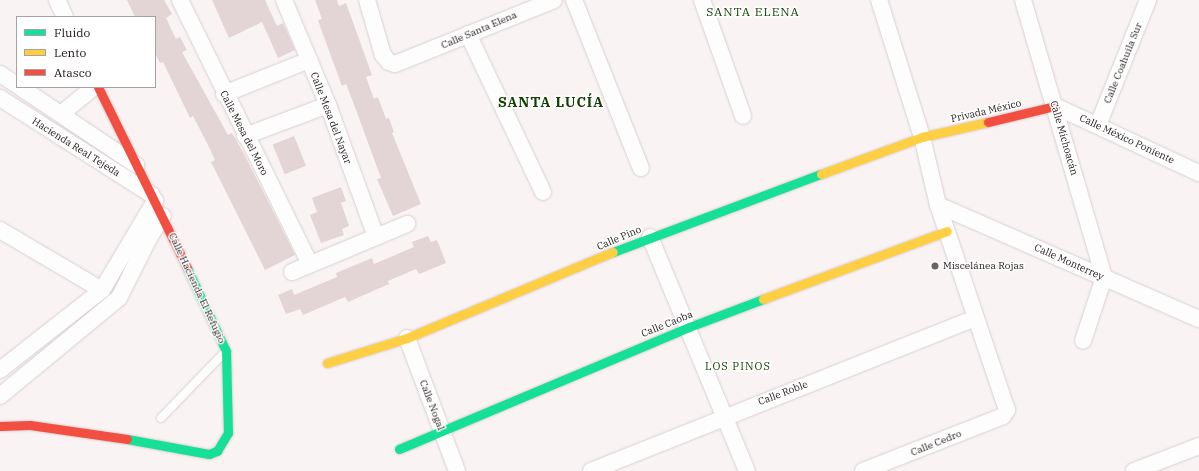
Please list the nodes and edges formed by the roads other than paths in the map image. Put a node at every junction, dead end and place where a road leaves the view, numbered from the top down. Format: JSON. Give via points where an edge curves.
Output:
{"nodes":[{"id":1,"x":57,"y":0,"type":"edge"},
{"id":2,"x":180,"y":0,"type":"edge"},
{"id":3,"x":284,"y":0,"type":"edge"},
{"id":4,"x":367,"y":0,"type":"edge"},
{"id":5,"x":554,"y":0,"type":"edge"},
{"id":6,"x":574,"y":0,"type":"edge"},
{"id":7,"x":702,"y":0,"type":"edge"},
{"id":8,"x":880,"y":0,"type":"edge"},
{"id":9,"x":1023,"y":0,"type":"edge"},
{"id":10,"x":1148,"y":0,"type":"edge"},
{"id":11,"x":533,"y":4,"type":"edge"},
{"id":12,"x":65,"y":16,"type":"edge"},
{"id":13,"x":468,"y":34,"type":"junction"},
{"id":14,"x":309,"y":60,"type":"junction"},
{"id":15,"x":0,"y":74,"type":"edge"},
{"id":16,"x":16,"y":84,"type":"edge"},
{"id":17,"x":22,"y":88,"type":"edge"},
{"id":18,"x":93,"y":88,"type":"edge"},
{"id":19,"x":98,"y":88,"type":"edge"},
{"id":20,"x":224,"y":94,"type":"junction"},
{"id":21,"x":0,"y":98,"type":"edge"},
{"id":22,"x":328,"y":105,"type":"junction"},
{"id":23,"x":1054,"y":106,"type":"junction"},
{"id":24,"x":61,"y":114,"type":"junction"},
{"id":25,"x":743,"y":116,"type":"dead end"},
{"id":26,"x":1098,"y":125,"type":"junction"},
{"id":27,"x":245,"y":136,"type":"junction"},
{"id":28,"x":922,"y":137,"type":"junction"},
{"id":29,"x":136,"y":165,"type":"junction"},
{"id":30,"x":640,"y":168,"type":"dead end"},
{"id":31,"x":1199,"y":173,"type":"edge"},
{"id":32,"x":543,"y":192,"type":"dead end"},
{"id":33,"x":154,"y":198,"type":"junction"},
{"id":34,"x":938,"y":205,"type":"junction"},
{"id":35,"x":163,"y":216,"type":"junction"},
{"id":36,"x":407,"y":224,"type":"dead end"},
{"id":37,"x":0,"y":230,"type":"edge"},
{"id":38,"x":947,"y":231,"type":"junction"},
{"id":39,"x":376,"y":237,"type":"junction"},
{"id":40,"x":650,"y":237,"type":"junction"},
{"id":41,"x":310,"y":264,"type":"junction"},
{"id":42,"x":292,"y":272,"type":"dead end"},
{"id":43,"x":1104,"y":277,"type":"junction"},
{"id":44,"x":102,"y":290,"type":"junction"},
{"id":45,"x":976,"y":318,"type":"junction"},
{"id":46,"x":1199,"y":319,"type":"edge"},
{"id":47,"x":689,"y":327,"type":"junction"},
{"id":48,"x":407,"y":338,"type":"junction"},
{"id":49,"x":1083,"y":341,"type":"dead end"},
{"id":50,"x":226,"y":351,"type":"junction"},
{"id":51,"x":327,"y":363,"type":"dead end"},
{"id":52,"x":0,"y":370,"type":"edge"},
{"id":53,"x":4,"y":386,"type":"edge"},
{"id":54,"x":723,"y":417,"type":"junction"},
{"id":55,"x":161,"y":418,"type":"dead end"},
{"id":56,"x":0,"y":426,"type":"edge"},
{"id":57,"x":442,"y":432,"type":"junction"},
{"id":58,"x":1199,"y":446,"type":"edge"},
{"id":59,"x":399,"y":449,"type":"dead end"},
{"id":60,"x":872,"y":470,"type":"edge"},
{"id":61,"x":1142,"y":470,"type":"edge"},
{"id":62,"x":457,"y":471,"type":"edge"},
{"id":63,"x":591,"y":471,"type":"edge"},
{"id":64,"x":747,"y":471,"type":"edge"}],
"edges":[{"from":1,"to":12,"type":"street"},
{"from":2,"to":20,"type":"street","name":"Calle Mesa del Moro"},
{"from":3,"to":14,"type":"street","name":"Calle Mesa del Nayar"},
{"from":4,"to":13,"type":"street","name":"Calle Santa Elena","via":[[383,55],[389,62],[395,64],[405,61]]},
{"from":5,"to":11,"type":"street","name":"Calle Santa Elena"},
{"from":6,"to":30,"type":"street"},
{"from":7,"to":25,"type":"street"},
{"from":8,"to":28,"type":"street"},
{"from":9,"to":23,"type":"street","name":"Calle Michoacán"},
{"from":10,"to":26,"type":"street","name":"Calle Coahuila Sur"},
{"from":11,"to":13,"type":"street","name":"Calle Santa Elena"},
{"from":13,"to":32,"type":"street"},
{"from":14,"to":20,"type":"street"},
{"from":14,"to":22,"type":"street","name":"Calle Mesa del Nayar"},
{"from":15,"to":16,"type":"street"},
{"from":17,"to":24,"type":"street","name":"Hacienda Real Tejeda"},
{"from":18,"to":24,"type":"street","name":"Hacienda Real Tejeda"},
{"from":19,"to":29,"type":"street","name":"Calle Hacienda El Refugio"},
{"from":20,"to":27,"type":"street","name":"Calle Mesa del Moro"},
{"from":21,"to":33,"type":"street","name":"Hacienda Real Tejeda"},
{"from":22,"to":27,"type":"street"},
{"from":22,"to":39,"type":"street","name":"Calle Mesa del Nayar"},
{"from":23,"to":26,"type":"street","name":"Calle México Poniente"},
{"from":23,"to":28,"type":"street","name":"Privada México"},
{"from":23,"to":43,"type":"street","name":"Calle Michoacán"},
{"from":24,"to":29,"type":"street","name":"Hacienda Real Tejeda"},
{"from":26,"to":31,"type":"street","name":"Calle México Poniente"},
{"from":27,"to":41,"type":"street","name":"Calle Mesa del Moro"},
{"from":28,"to":34,"type":"street"},
{"from":28,"to":40,"type":"street","name":"Calle Pino"},
{"from":29,"to":33,"type":"street","name":"Calle Hacienda El Refugio"},
{"from":33,"to":35,"type":"street","name":"Calle Hacienda El Refugio"},
{"from":33,"to":44,"type":"street"},
{"from":34,"to":38,"type":"street"},
{"from":34,"to":43,"type":"street","name":"Calle Monterrey"},
{"from":35,"to":50,"type":"street","name":"Calle Hacienda El Refugio"},
{"from":35,"to":53,"type":"street","via":[[119,298]]},
{"from":36,"to":39,"type":"street"},
{"from":37,"to":44,"type":"street"},
{"from":38,"to":45,"type":"street"},
{"from":38,"to":47,"type":"street","name":"Calle Caoba"},
{"from":39,"to":41,"type":"street"},
{"from":40,"to":47,"type":"street"},
{"from":40,"to":48,"type":"street","name":"Calle Pino"},
{"from":41,"to":42,"type":"street"},
{"from":43,"to":46,"type":"street","name":"Calle Monterrey"},
{"from":43,"to":49,"type":"street"},
{"from":44,"to":52,"type":"street"},
{"from":45,"to":54,"type":"street","name":"Calle Roble"},
{"from":45,"to":60,"type":"street","name":"Calle Cedro","via":[[1007,413]]},
{"from":47,"to":54,"type":"street"},
{"from":47,"to":57,"type":"street","name":"Calle Caoba"},
{"from":48,"to":51,"type":"street","name":"Calle Pino"},
{"from":48,"to":57,"type":"street","name":"Calle Nogal"},
{"from":50,"to":55,"type":"lane"},
{"from":50,"to":56,"type":"street","name":"Calle Hacienda El Refugio","via":[[230,423],[218,451],[209,454],[138,440],[30,425]]},
{"from":54,"to":63,"type":"street","name":"Calle Roble"},
{"from":54,"to":64,"type":"street"},
{"from":57,"to":59,"type":"street","name":"Calle Caoba"},
{"from":57,"to":62,"type":"street","name":"Calle Nogal"},
{"from":58,"to":61,"type":"street"}]}
